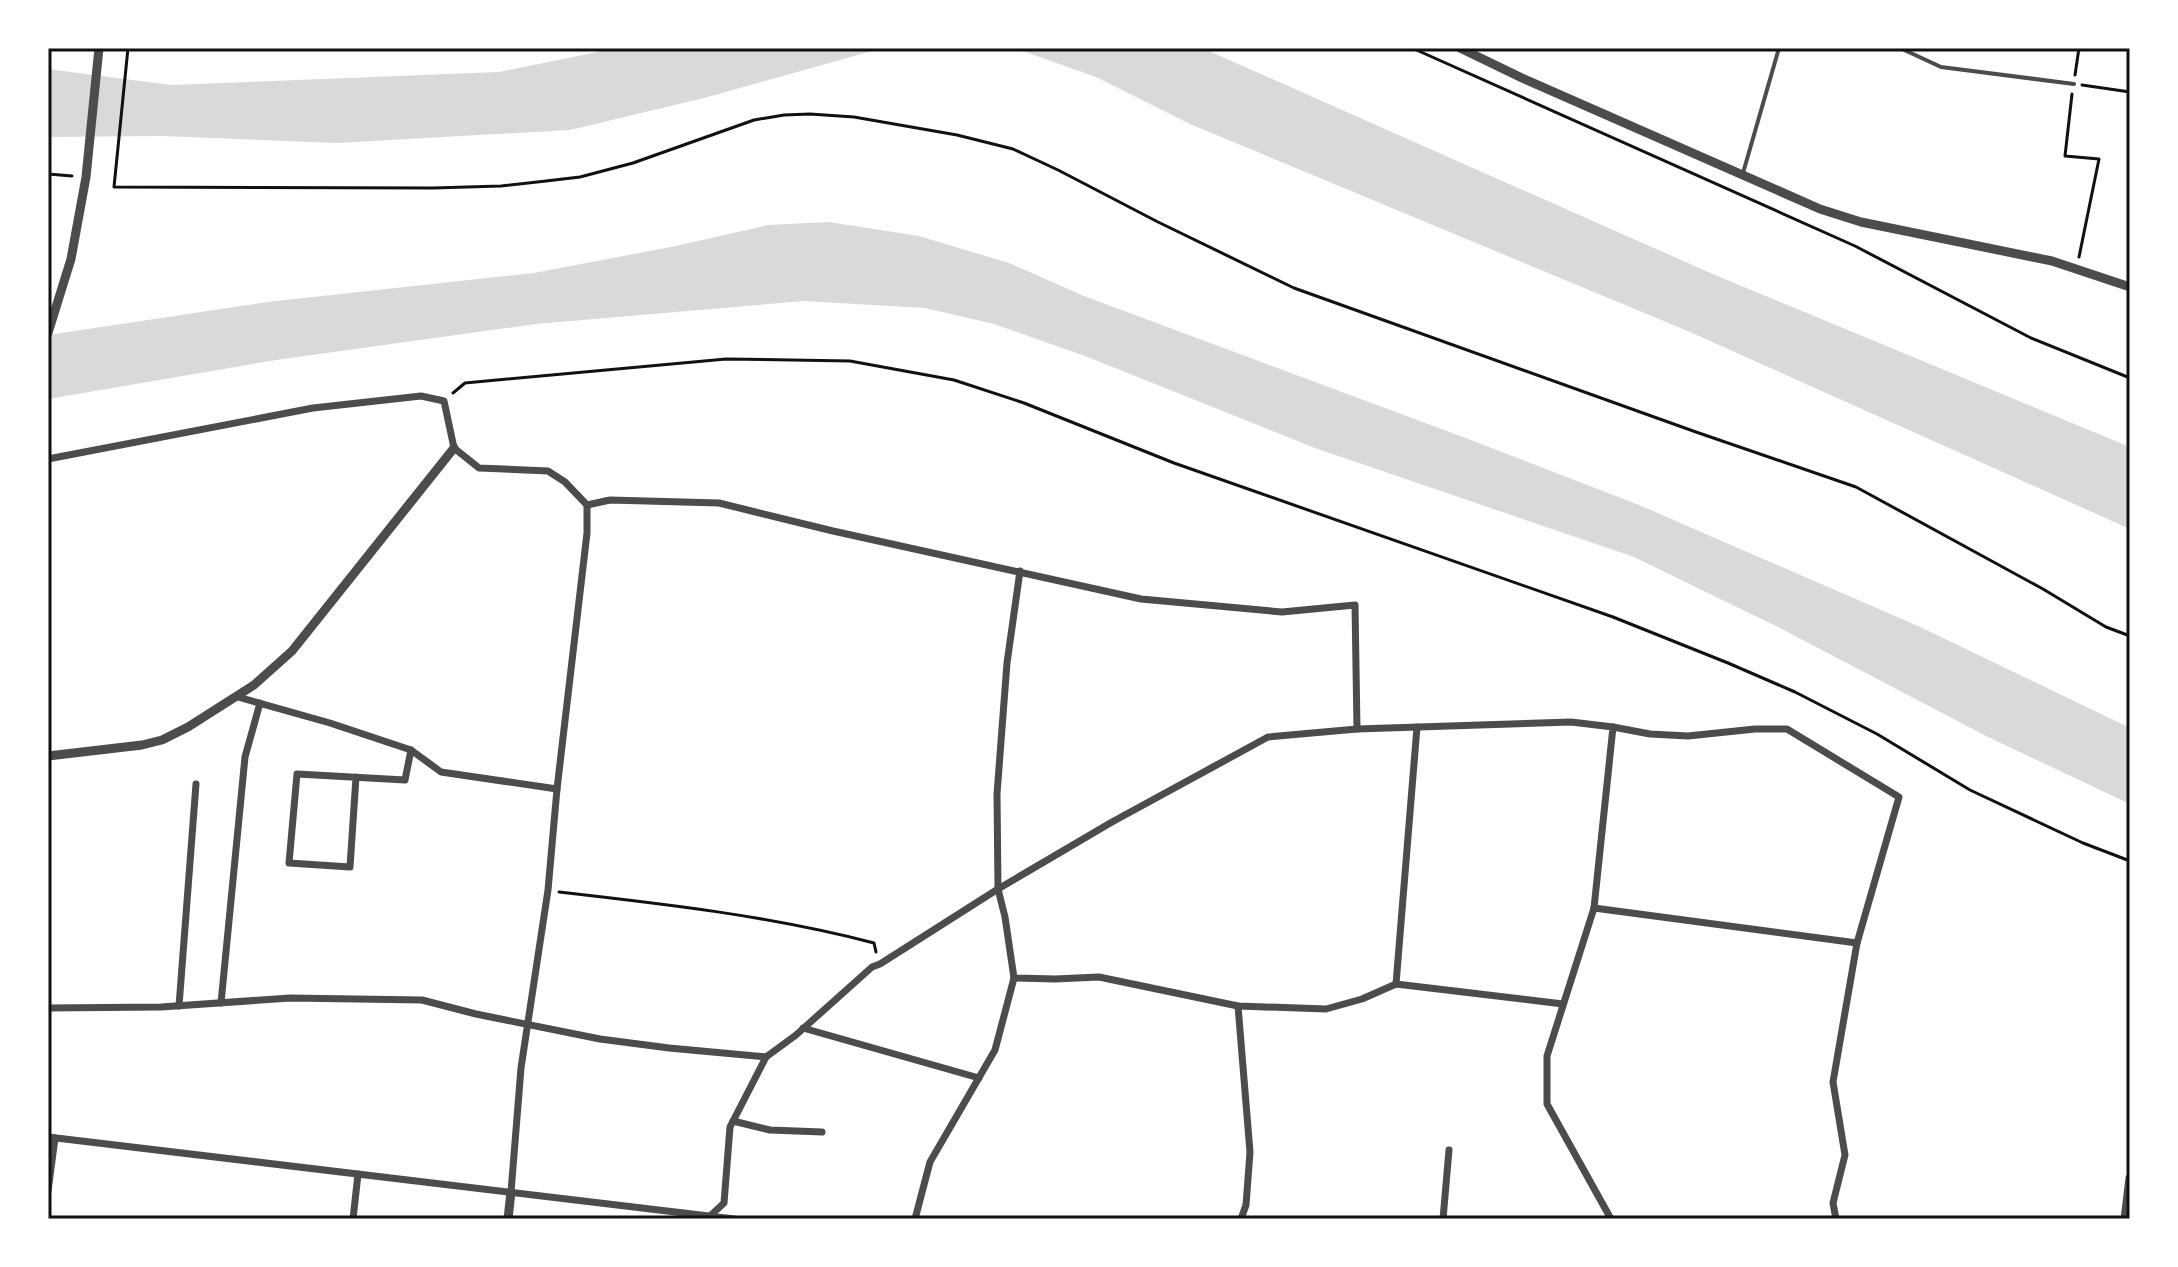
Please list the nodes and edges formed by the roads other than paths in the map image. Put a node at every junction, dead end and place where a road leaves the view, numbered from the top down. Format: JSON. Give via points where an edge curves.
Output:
{"nodes":[{"id":1,"x":99,"y":48,"type":"edge"},
{"id":2,"x":1460,"y":48,"type":"edge"},
{"id":3,"x":1779,"y":48,"type":"edge"},
{"id":4,"x":1900,"y":48,"type":"edge"},
{"id":5,"x":2074,"y":84,"type":"road end"},
{"id":6,"x":1743,"y":175,"type":"junction"},
{"id":7,"x":2130,"y":287,"type":"edge"},
{"id":8,"x":48,"y":333,"type":"edge"},
{"id":9,"x":454,"y":448,"type":"junction"},
{"id":10,"x":48,"y":459,"type":"edge"},
{"id":11,"x":587,"y":505,"type":"junction"},
{"id":12,"x":1020,"y":571,"type":"junction"},
{"id":13,"x":238,"y":697,"type":"junction"},
{"id":14,"x":260,"y":703,"type":"junction"},
{"id":15,"x":1417,"y":727,"type":"junction"},
{"id":16,"x":1613,"y":727,"type":"junction"},
{"id":17,"x":1357,"y":729,"type":"junction"},
{"id":18,"x":411,"y":750,"type":"junction"},
{"id":19,"x":48,"y":756,"type":"edge"},
{"id":20,"x":356,"y":777,"type":"junction"},
{"id":21,"x":196,"y":784,"type":"dead end"},
{"id":22,"x":557,"y":789,"type":"junction"},
{"id":23,"x":998,"y":889,"type":"junction"},
{"id":24,"x":1594,"y":908,"type":"junction"},
{"id":25,"x":1857,"y":943,"type":"junction"},
{"id":26,"x":1014,"y":978,"type":"junction"},
{"id":27,"x":1396,"y":984,"type":"junction"},
{"id":28,"x":221,"y":1003,"type":"junction"},
{"id":29,"x":1563,"y":1004,"type":"junction"},
{"id":30,"x":179,"y":1006,"type":"junction"},
{"id":31,"x":1238,"y":1006,"type":"junction"},
{"id":32,"x":48,"y":1008,"type":"edge"},
{"id":33,"x":529,"y":1025,"type":"junction"},
{"id":34,"x":803,"y":1028,"type":"junction"},
{"id":35,"x":766,"y":1057,"type":"junction"},
{"id":36,"x":979,"y":1078,"type":"junction"},
{"id":37,"x":733,"y":1121,"type":"junction"},
{"id":38,"x":822,"y":1132,"type":"dead end"},
{"id":39,"x":51,"y":1137,"type":"edge"},
{"id":40,"x":1449,"y":1150,"type":"dead end"},
{"id":41,"x":358,"y":1174,"type":"junction"},
{"id":42,"x":2130,"y":1178,"type":"edge"},
{"id":43,"x":48,"y":1191,"type":"edge"},
{"id":44,"x":511,"y":1192,"type":"junction"},
{"id":45,"x":710,"y":1218,"type":"edge"},
{"id":46,"x":353,"y":1219,"type":"edge"},
{"id":47,"x":508,"y":1219,"type":"edge"},
{"id":48,"x":734,"y":1219,"type":"edge"},
{"id":49,"x":915,"y":1219,"type":"edge"},
{"id":50,"x":1241,"y":1219,"type":"edge"},
{"id":51,"x":1443,"y":1219,"type":"edge"},
{"id":52,"x":1611,"y":1219,"type":"edge"},
{"id":53,"x":1836,"y":1219,"type":"edge"},
{"id":54,"x":2125,"y":1219,"type":"edge"}],
"edges":[{"from":1,"to":8,"type":"street","via":[[86,177],[71,259]]},
{"from":2,"to":6,"type":"street"},
{"from":3,"to":6,"type":"lane"},
{"from":4,"to":5,"type":"lane","via":[[1941,67]]},
{"from":6,"to":7,"type":"street","via":[[1861,222],[2052,261]]},
{"from":9,"to":10,"type":"street","via":[[444,401],[421,396],[313,408]]},
{"from":9,"to":11,"type":"street","via":[[479,468],[548,471]]},
{"from":9,"to":13,"type":"street","via":[[292,651]]},
{"from":11,"to":12,"type":"street","via":[[610,500],[719,503]]},
{"from":11,"to":22,"type":"street"},
{"from":12,"to":17,"type":"street","via":[[1141,599],[1282,612],[1355,605]]},
{"from":12,"to":23,"type":"street","via":[[1000,750]]},
{"from":13,"to":14,"type":"street"},
{"from":13,"to":19,"type":"street","via":[[162,740]]},
{"from":14,"to":18,"type":"street"},
{"from":14,"to":28,"type":"street","via":[[245,757]]},
{"from":15,"to":16,"type":"street","via":[[1571,722]]},
{"from":15,"to":17,"type":"street"},
{"from":15,"to":27,"type":"street"},
{"from":16,"to":24,"type":"street"},
{"from":16,"to":25,"type":"street","via":[[1688,736],[1787,729],[1899,797]]},
{"from":17,"to":23,"type":"street","via":[[1268,737]]},
{"from":18,"to":20,"type":"street","via":[[405,780]]},
{"from":18,"to":22,"type":"street","via":[[441,772]]},
{"from":20,"to":20,"type":"street","via":[[297,774],[289,863],[350,867]]},
{"from":21,"to":30,"type":"street"},
{"from":22,"to":33,"type":"street"},
{"from":23,"to":26,"type":"street"},
{"from":23,"to":34,"type":"street","via":[[872,967]]},
{"from":24,"to":25,"type":"street"},
{"from":24,"to":29,"type":"street"},
{"from":25,"to":53,"type":"street","via":[[1833,1082],[1845,1155],[1833,1203]]},
{"from":26,"to":31,"type":"street","via":[[1099,977]]},
{"from":26,"to":36,"type":"street","via":[[995,1050]]},
{"from":27,"to":29,"type":"street"},
{"from":27,"to":31,"type":"street","via":[[1326,1009]]},
{"from":28,"to":30,"type":"street"},
{"from":28,"to":33,"type":"street","via":[[422,1000]]},
{"from":29,"to":52,"type":"street","via":[[1547,1056],[1547,1104]]},
{"from":30,"to":32,"type":"street"},
{"from":31,"to":50,"type":"street","via":[[1250,1152]]},
{"from":33,"to":35,"type":"street","via":[[614,1041]]},
{"from":33,"to":44,"type":"street"},
{"from":34,"to":35,"type":"street"},
{"from":34,"to":36,"type":"street"},
{"from":35,"to":37,"type":"street"},
{"from":36,"to":49,"type":"street","via":[[930,1162]]},
{"from":37,"to":38,"type":"street","via":[[770,1130]]},
{"from":37,"to":45,"type":"street","via":[[724,1203]]},
{"from":39,"to":41,"type":"street"},
{"from":39,"to":43,"type":"street"},
{"from":40,"to":51,"type":"street"},
{"from":41,"to":44,"type":"street"},
{"from":41,"to":46,"type":"street"},
{"from":42,"to":54,"type":"street"},
{"from":44,"to":45,"type":"street"},
{"from":44,"to":47,"type":"street"},
{"from":45,"to":48,"type":"street"}]}
